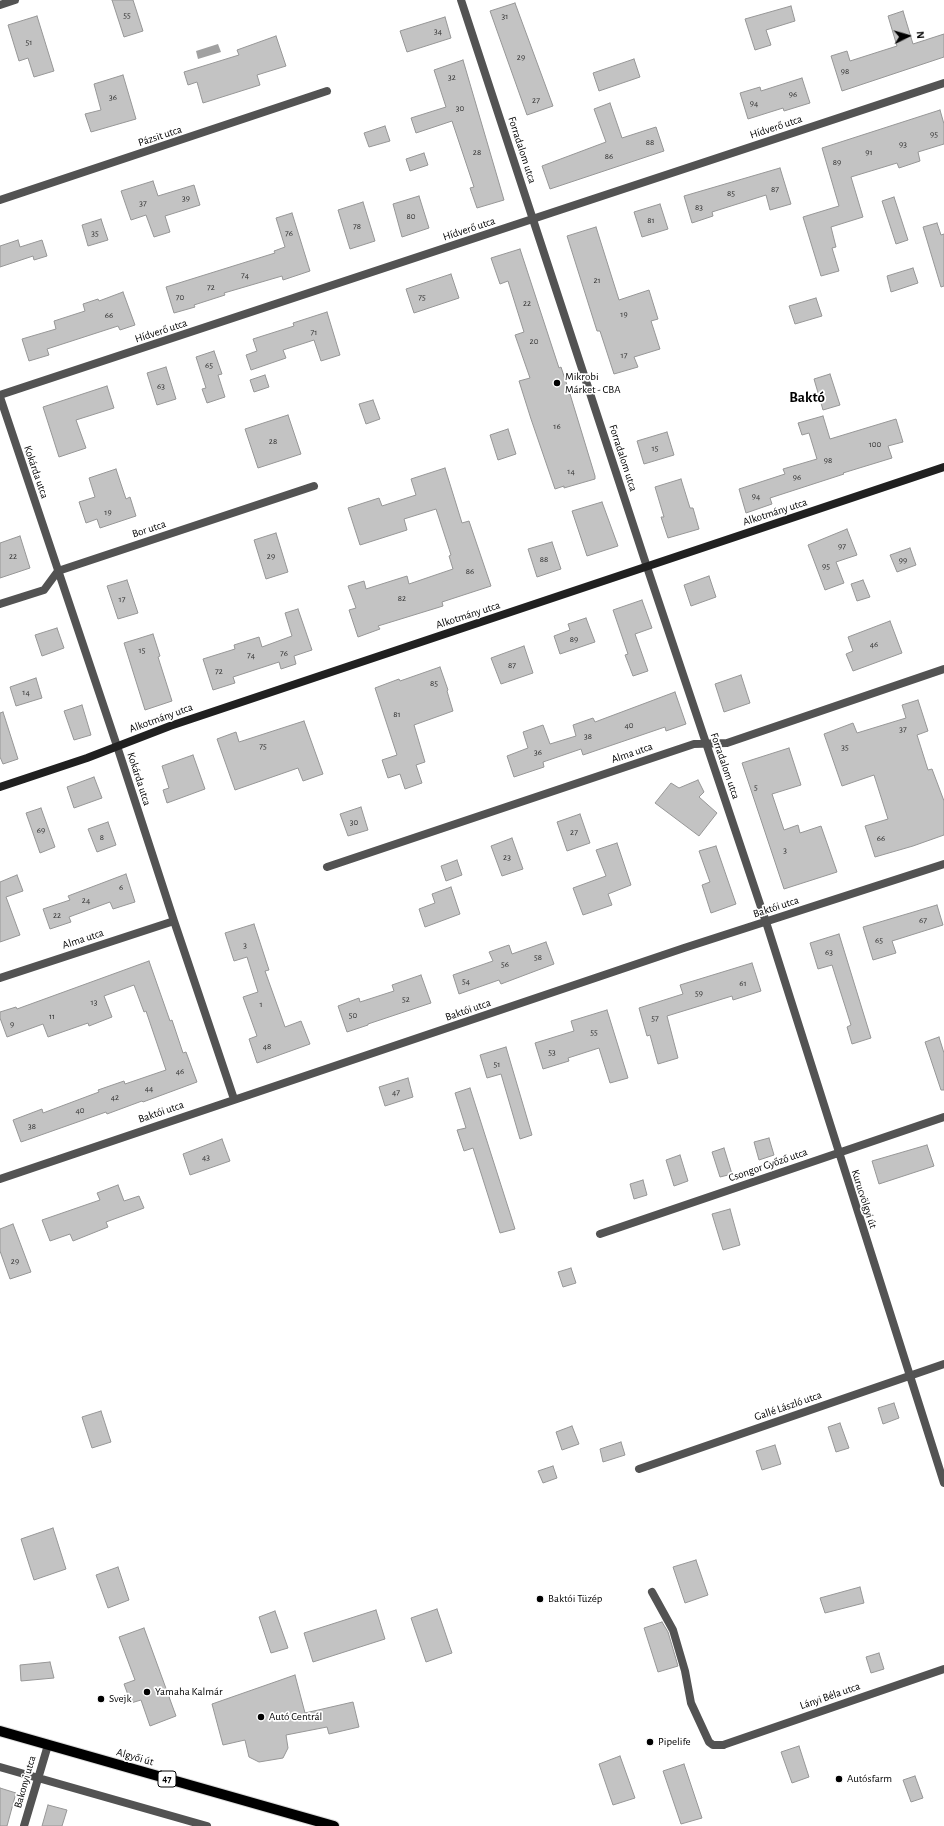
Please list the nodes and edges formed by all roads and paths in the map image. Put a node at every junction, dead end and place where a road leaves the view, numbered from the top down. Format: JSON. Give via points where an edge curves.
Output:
{"nodes":[{"id":1,"x":15,"y":0,"type":"edge"},
{"id":2,"x":461,"y":0,"type":"edge"},
{"id":3,"x":0,"y":5,"type":"edge"},
{"id":4,"x":944,"y":83,"type":"edge"},
{"id":5,"x":327,"y":91,"type":"dead end"},
{"id":6,"x":0,"y":200,"type":"edge"},
{"id":7,"x":533,"y":220,"type":"junction"},
{"id":8,"x":0,"y":396,"type":"edge"},
{"id":9,"x":944,"y":467,"type":"edge"},
{"id":10,"x":314,"y":486,"type":"dead end"},
{"id":11,"x":647,"y":566,"type":"junction"},
{"id":12,"x":58,"y":571,"type":"junction"},
{"id":13,"x":0,"y":604,"type":"edge"},
{"id":14,"x":944,"y":669,"type":"edge"},
{"id":15,"x":706,"y":744,"type":"junction"},
{"id":16,"x":117,"y":746,"type":"junction"},
{"id":17,"x":0,"y":787,"type":"edge"},
{"id":18,"x":944,"y":864,"type":"edge"},
{"id":19,"x":327,"y":867,"type":"dead end"},
{"id":20,"x":174,"y":921,"type":"junction"},
{"id":21,"x":766,"y":922,"type":"junction"},
{"id":22,"x":0,"y":978,"type":"edge"},
{"id":23,"x":234,"y":1099,"type":"junction"},
{"id":24,"x":944,"y":1117,"type":"edge"},
{"id":25,"x":838,"y":1153,"type":"junction"},
{"id":26,"x":0,"y":1179,"type":"edge"},
{"id":27,"x":600,"y":1234,"type":"dead end"},
{"id":28,"x":944,"y":1364,"type":"edge"},
{"id":29,"x":910,"y":1376,"type":"junction"},
{"id":30,"x":638,"y":1469,"type":"dead end"},
{"id":31,"x":944,"y":1483,"type":"edge"},
{"id":32,"x":652,"y":1592,"type":"dead end"},
{"id":33,"x":944,"y":1669,"type":"edge"},
{"id":34,"x":0,"y":1731,"type":"edge"},
{"id":35,"x":48,"y":1745,"type":"junction"},
{"id":36,"x":0,"y":1766,"type":"edge"},
{"id":37,"x":38,"y":1777,"type":"junction"},
{"id":38,"x":24,"y":1826,"type":"edge"},
{"id":39,"x":207,"y":1826,"type":"edge"},
{"id":40,"x":334,"y":1826,"type":"edge"}],
"edges":[{"from":1,"to":3,"type":"street"},
{"from":2,"to":7,"type":"street","name":"Forradalom utca"},
{"from":4,"to":7,"type":"street","name":"Hídverő utca"},
{"from":5,"to":6,"type":"street","name":"Pázsit utca"},
{"from":7,"to":8,"type":"street","name":"Hídverő utca"},
{"from":7,"to":11,"type":"street","name":"Forradalom utca"},
{"from":8,"to":12,"type":"street","name":"Kokárda utca"},
{"from":9,"to":11,"type":"street","name":"Alkotmány utca"},
{"from":10,"to":12,"type":"street","name":"Bor utca"},
{"from":11,"to":15,"type":"street","name":"Forradalom utca"},
{"from":11,"to":16,"type":"street","name":"Alkotmány utca","via":[[177,723]]},
{"from":12,"to":13,"type":"street","via":[[44,590]]},
{"from":12,"to":16,"type":"street","name":"Kokárda utca"},
{"from":14,"to":15,"type":"street","name":"Alma utca","via":[[727,743]]},
{"from":15,"to":19,"type":"street","name":"Alma utca","via":[[694,744]]},
{"from":15,"to":21,"type":"street","name":"Forradalom utca"},
{"from":16,"to":17,"type":"street","name":"Alkotmány utca"},
{"from":16,"to":20,"type":"street","name":"Kokárda utca"},
{"from":18,"to":21,"type":"street","name":"Baktói utca"},
{"from":20,"to":22,"type":"street","name":"Alma utca"},
{"from":20,"to":23,"type":"street","name":"Kokárda utca"},
{"from":21,"to":23,"type":"street","name":"Baktói utca"},
{"from":21,"to":25,"type":"street","name":"Kurucvölgyi út"},
{"from":23,"to":26,"type":"street","name":"Baktói utca"},
{"from":24,"to":25,"type":"street","name":"Csongor Győző utca"},
{"from":25,"to":27,"type":"street","name":"Csongor Győző utca"},
{"from":25,"to":29,"type":"street","name":"Kurucvölgyi út"},
{"from":28,"to":29,"type":"street","name":"Gallé László utca"},
{"from":29,"to":30,"type":"street","name":"Gallé László utca"},
{"from":29,"to":31,"type":"street","name":"Kurucvölgyi út"},
{"from":32,"to":33,"type":"street","name":"Lányi Béla utca","via":[[673,1630],[691,1703],[709,1742],[713,1745],[723,1745]]},
{"from":34,"to":35,"type":"main road","name":"Algyői út","number":"47"},
{"from":35,"to":37,"type":"street","name":"Bakonyi utca"},
{"from":35,"to":40,"type":"main road","name":"Algyői út","number":"47"},
{"from":36,"to":37,"type":"street"},
{"from":37,"to":38,"type":"street","name":"Bakonyi utca"},
{"from":37,"to":39,"type":"street"}]}
